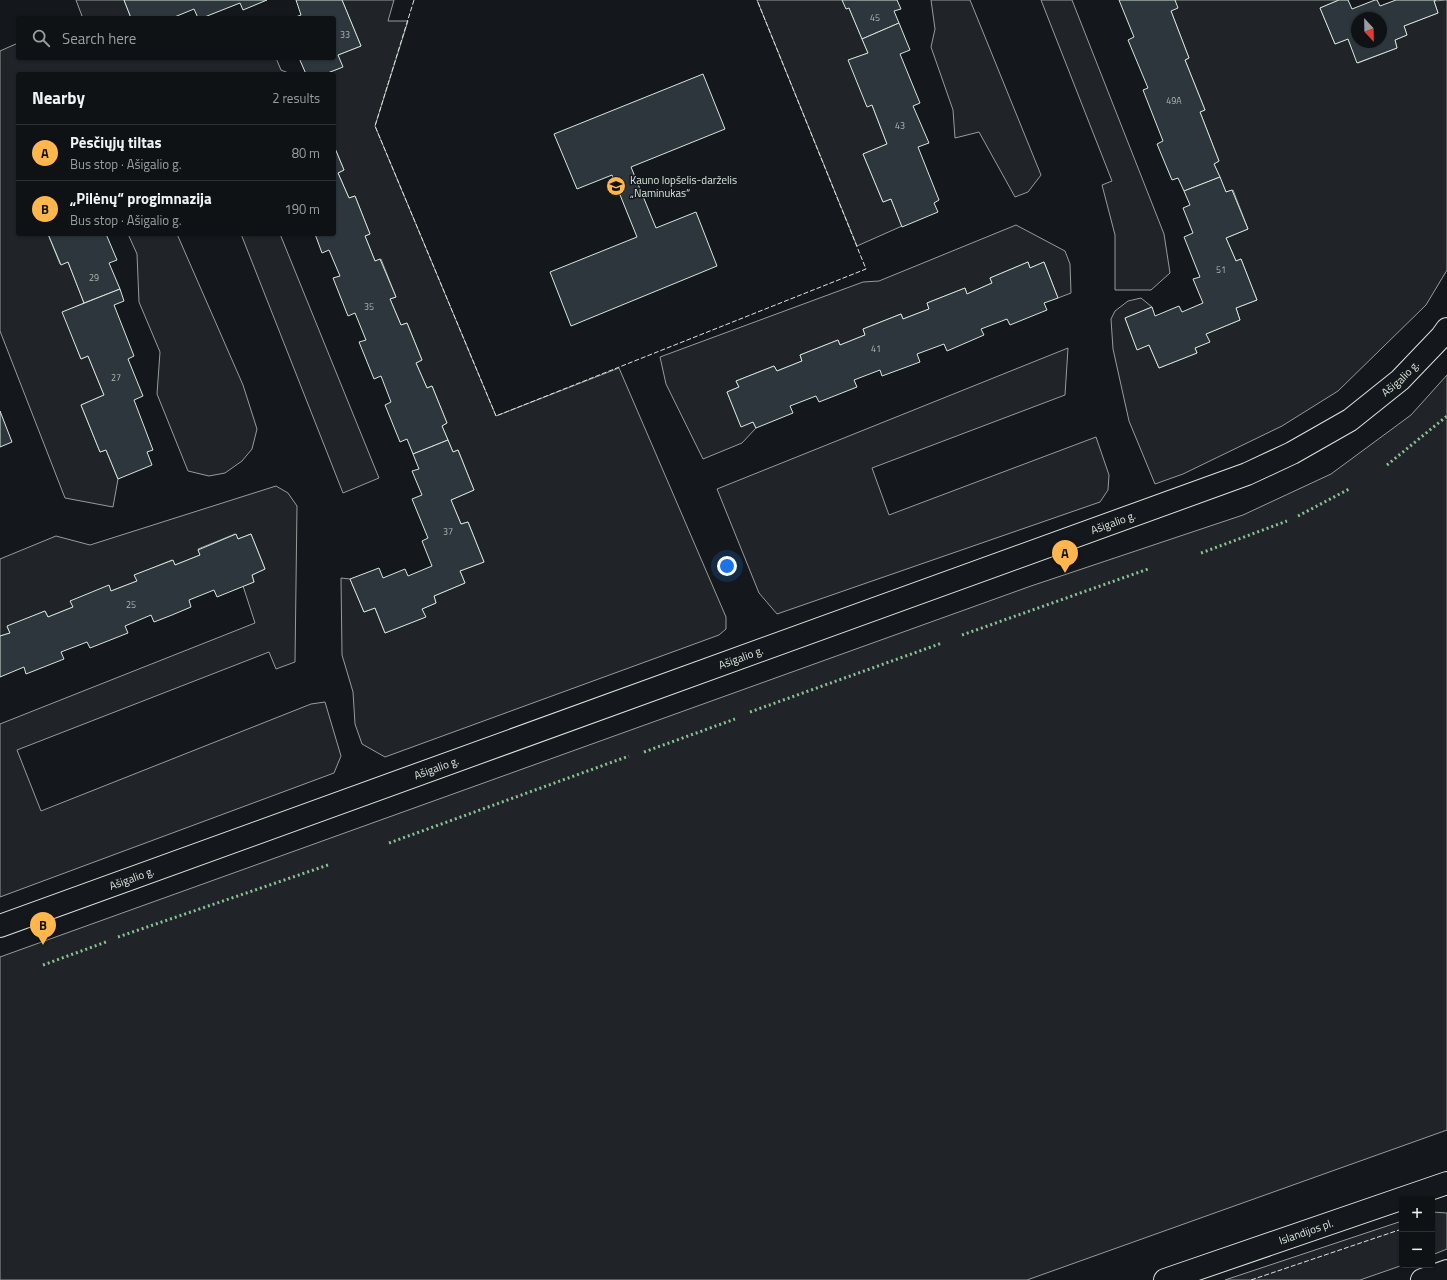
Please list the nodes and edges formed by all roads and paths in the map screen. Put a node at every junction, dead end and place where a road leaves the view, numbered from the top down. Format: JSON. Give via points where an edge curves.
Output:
{"nodes":[{"id":1,"x":1447,"y":328,"type":"edge"},
{"id":2,"x":0,"y":926,"type":"edge"},
{"id":3,"x":1447,"y":1183,"type":"edge"},
{"id":4,"x":1447,"y":1271,"type":"edge"},
{"id":5,"x":1164,"y":1280,"type":"edge"},
{"id":6,"x":1422,"y":1280,"type":"edge"}],
"edges":[{"from":1,"to":2,"type":"main road","name":"Ašigalio g.","via":[[1400,380],[1350,420],[1292,453],[1247,474]]},
{"from":3,"to":5,"type":"main road","name":"Islandijos pl."},
{"from":4,"to":6,"type":"main road"}]}
